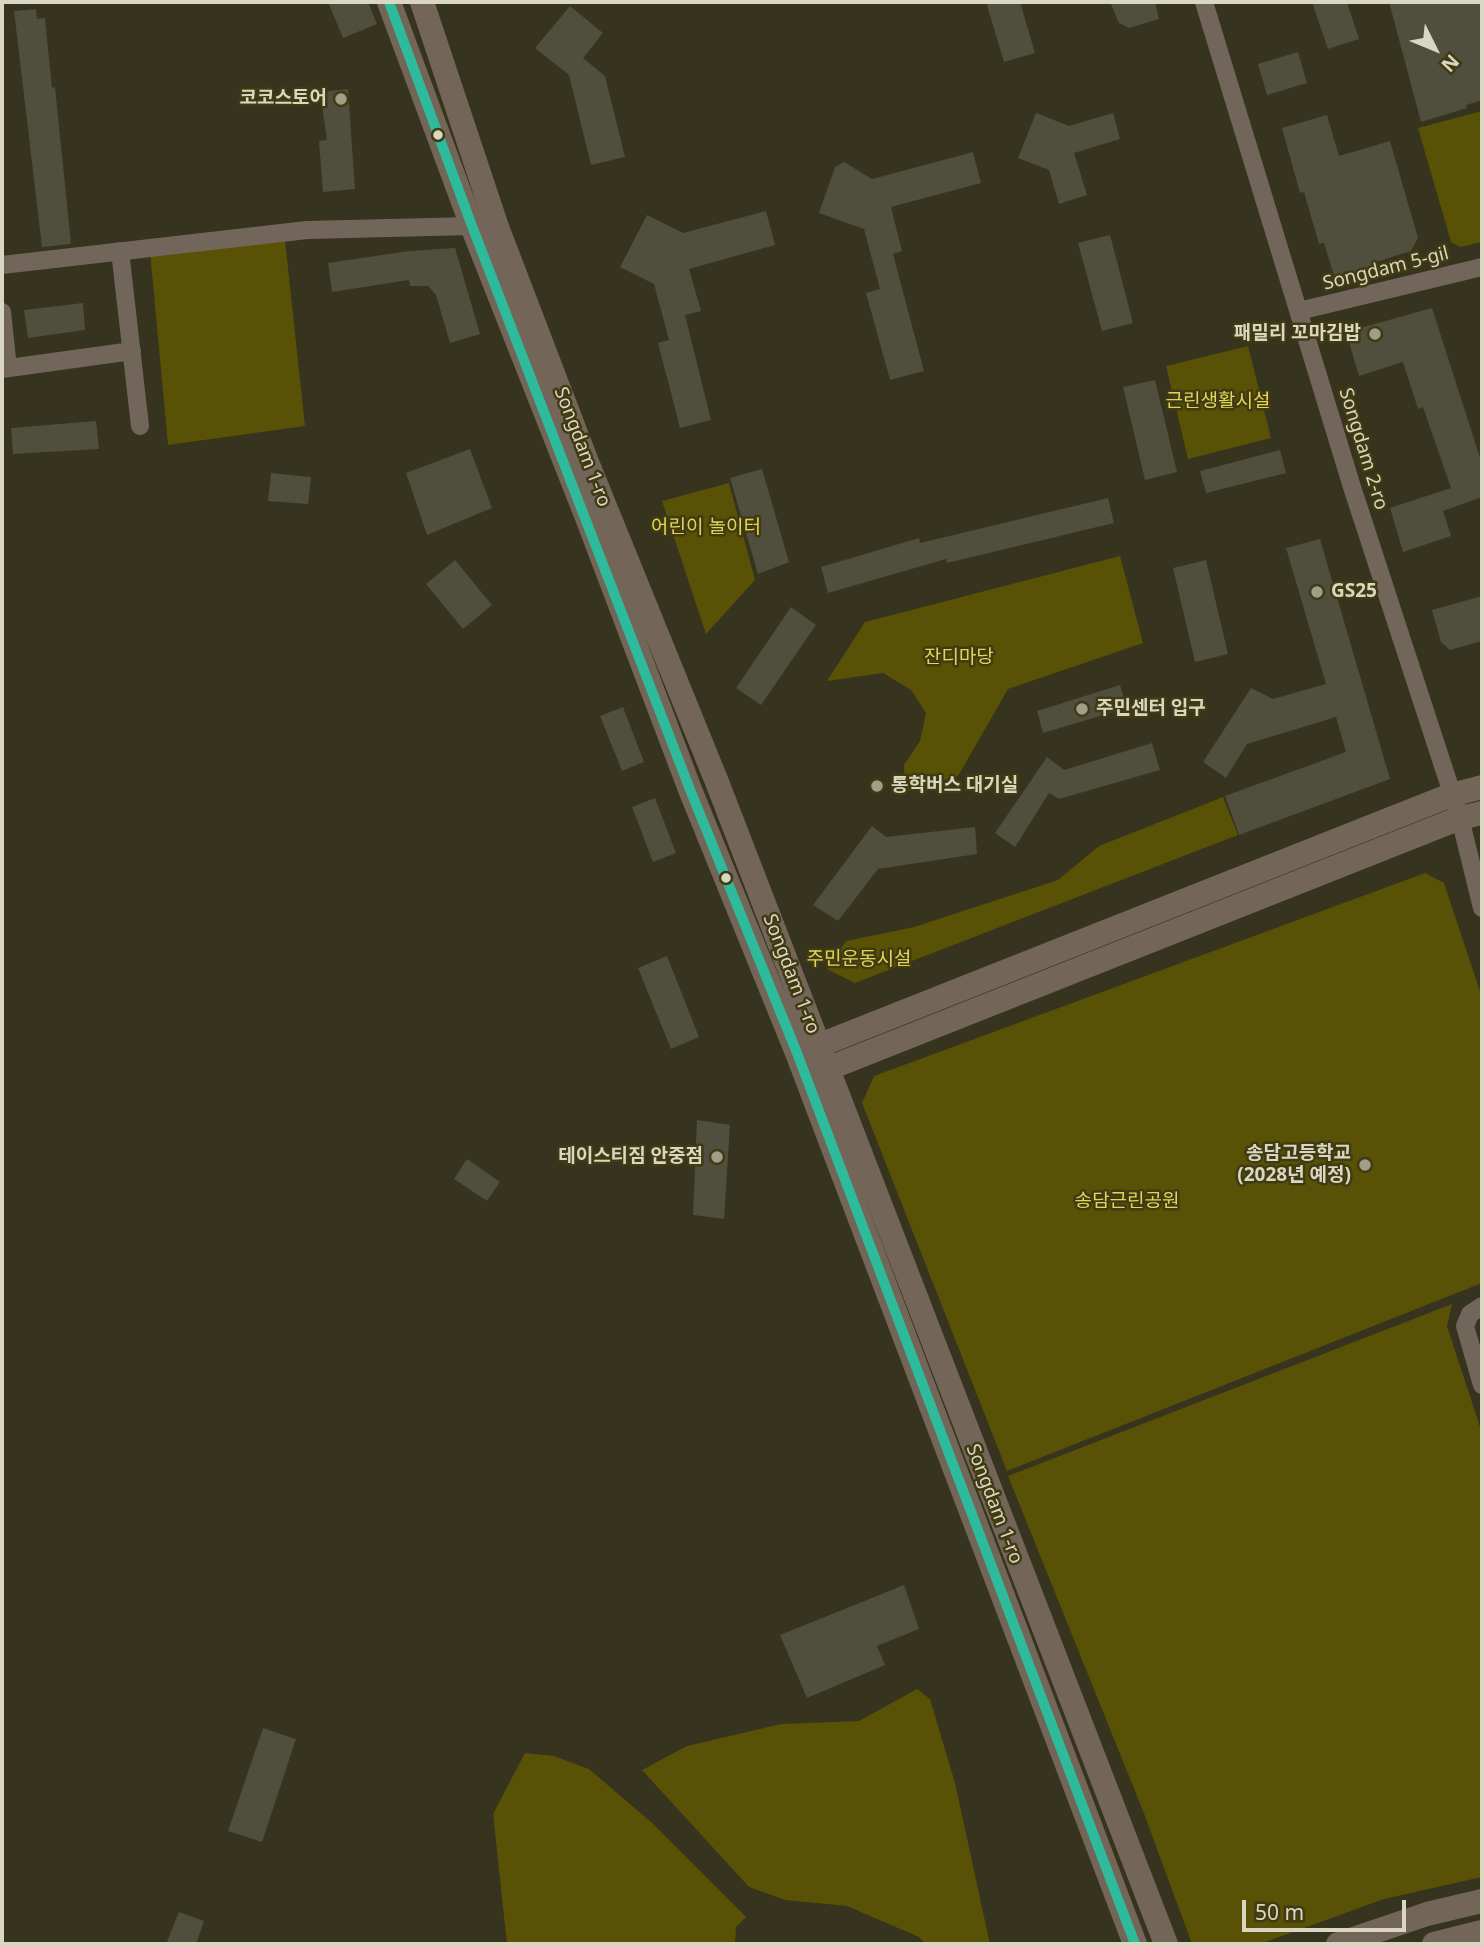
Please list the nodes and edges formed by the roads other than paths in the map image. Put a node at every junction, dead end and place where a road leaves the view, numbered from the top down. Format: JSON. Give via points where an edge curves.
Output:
{"nodes":[{"id":1,"x":389,"y":2,"type":"edge"},
{"id":2,"x":422,"y":2,"type":"edge"},
{"id":3,"x":1204,"y":2,"type":"edge"},
{"id":4,"x":472,"y":226,"type":"junction"},
{"id":5,"x":120,"y":251,"type":"junction"},
{"id":6,"x":2,"y":265,"type":"edge"},
{"id":7,"x":1482,"y":267,"type":"edge"},
{"id":8,"x":1299,"y":311,"type":"junction"},
{"id":9,"x":2,"y":312,"type":"edge"},
{"id":10,"x":132,"y":351,"type":"junction"},
{"id":11,"x":5,"y":369,"type":"edge"},
{"id":12,"x":140,"y":426,"type":"dead end"},
{"id":13,"x":1482,"y":788,"type":"edge"},
{"id":14,"x":1451,"y":795,"type":"junction"},
{"id":15,"x":1471,"y":816,"type":"edge"},
{"id":16,"x":1482,"y":908,"type":"edge"},
{"id":17,"x":808,"y":1049,"type":"junction"},
{"id":18,"x":817,"y":1075,"type":"junction"},
{"id":19,"x":1482,"y":1307,"type":"edge"},
{"id":20,"x":1482,"y":1385,"type":"edge"},
{"id":21,"x":1482,"y":1901,"type":"edge"},
{"id":22,"x":1482,"y":1932,"type":"edge"},
{"id":23,"x":1135,"y":1944,"type":"edge"},
{"id":24,"x":1166,"y":1944,"type":"edge"},
{"id":25,"x":1338,"y":1944,"type":"edge"},
{"id":26,"x":1434,"y":1944,"type":"edge"}],
"edges":[{"from":1,"to":4,"type":"main road","name":"Songdam 1-ro"},
{"from":2,"to":17,"type":"main road","name":"Songdam 1-ro","via":[[498,227],[717,782]]},
{"from":3,"to":8,"type":"street","name":"Songdam 2-ro"},
{"from":4,"to":5,"type":"street","via":[[307,230]]},
{"from":4,"to":17,"type":"main road","name":"Songdam 1-ro","via":[[691,792]]},
{"from":5,"to":6,"type":"street"},
{"from":5,"to":10,"type":"street"},
{"from":7,"to":8,"type":"street","name":"Songdam 5-gil"},
{"from":8,"to":14,"type":"street","name":"Songdam 2-ro"},
{"from":9,"to":11,"type":"street"},
{"from":10,"to":11,"type":"street"},
{"from":10,"to":12,"type":"street"},
{"from":13,"to":14,"type":"main road"},
{"from":14,"to":15,"type":"street","name":"Songdam 2-ro"},
{"from":14,"to":17,"type":"main road"},
{"from":15,"to":16,"type":"street","name":"Songdam 2-ro"},
{"from":15,"to":18,"type":"main road"},
{"from":17,"to":18,"type":"main road","name":"Songdam 1-ro"},
{"from":18,"to":23,"type":"main road","name":"Songdam 1-ro"},
{"from":18,"to":24,"type":"main road","name":"Songdam 1-ro"},
{"from":19,"to":20,"type":"street","via":[[1470,1314],[1465,1325]]},
{"from":21,"to":25,"type":"main road"},
{"from":22,"to":26,"type":"main road"}]}
